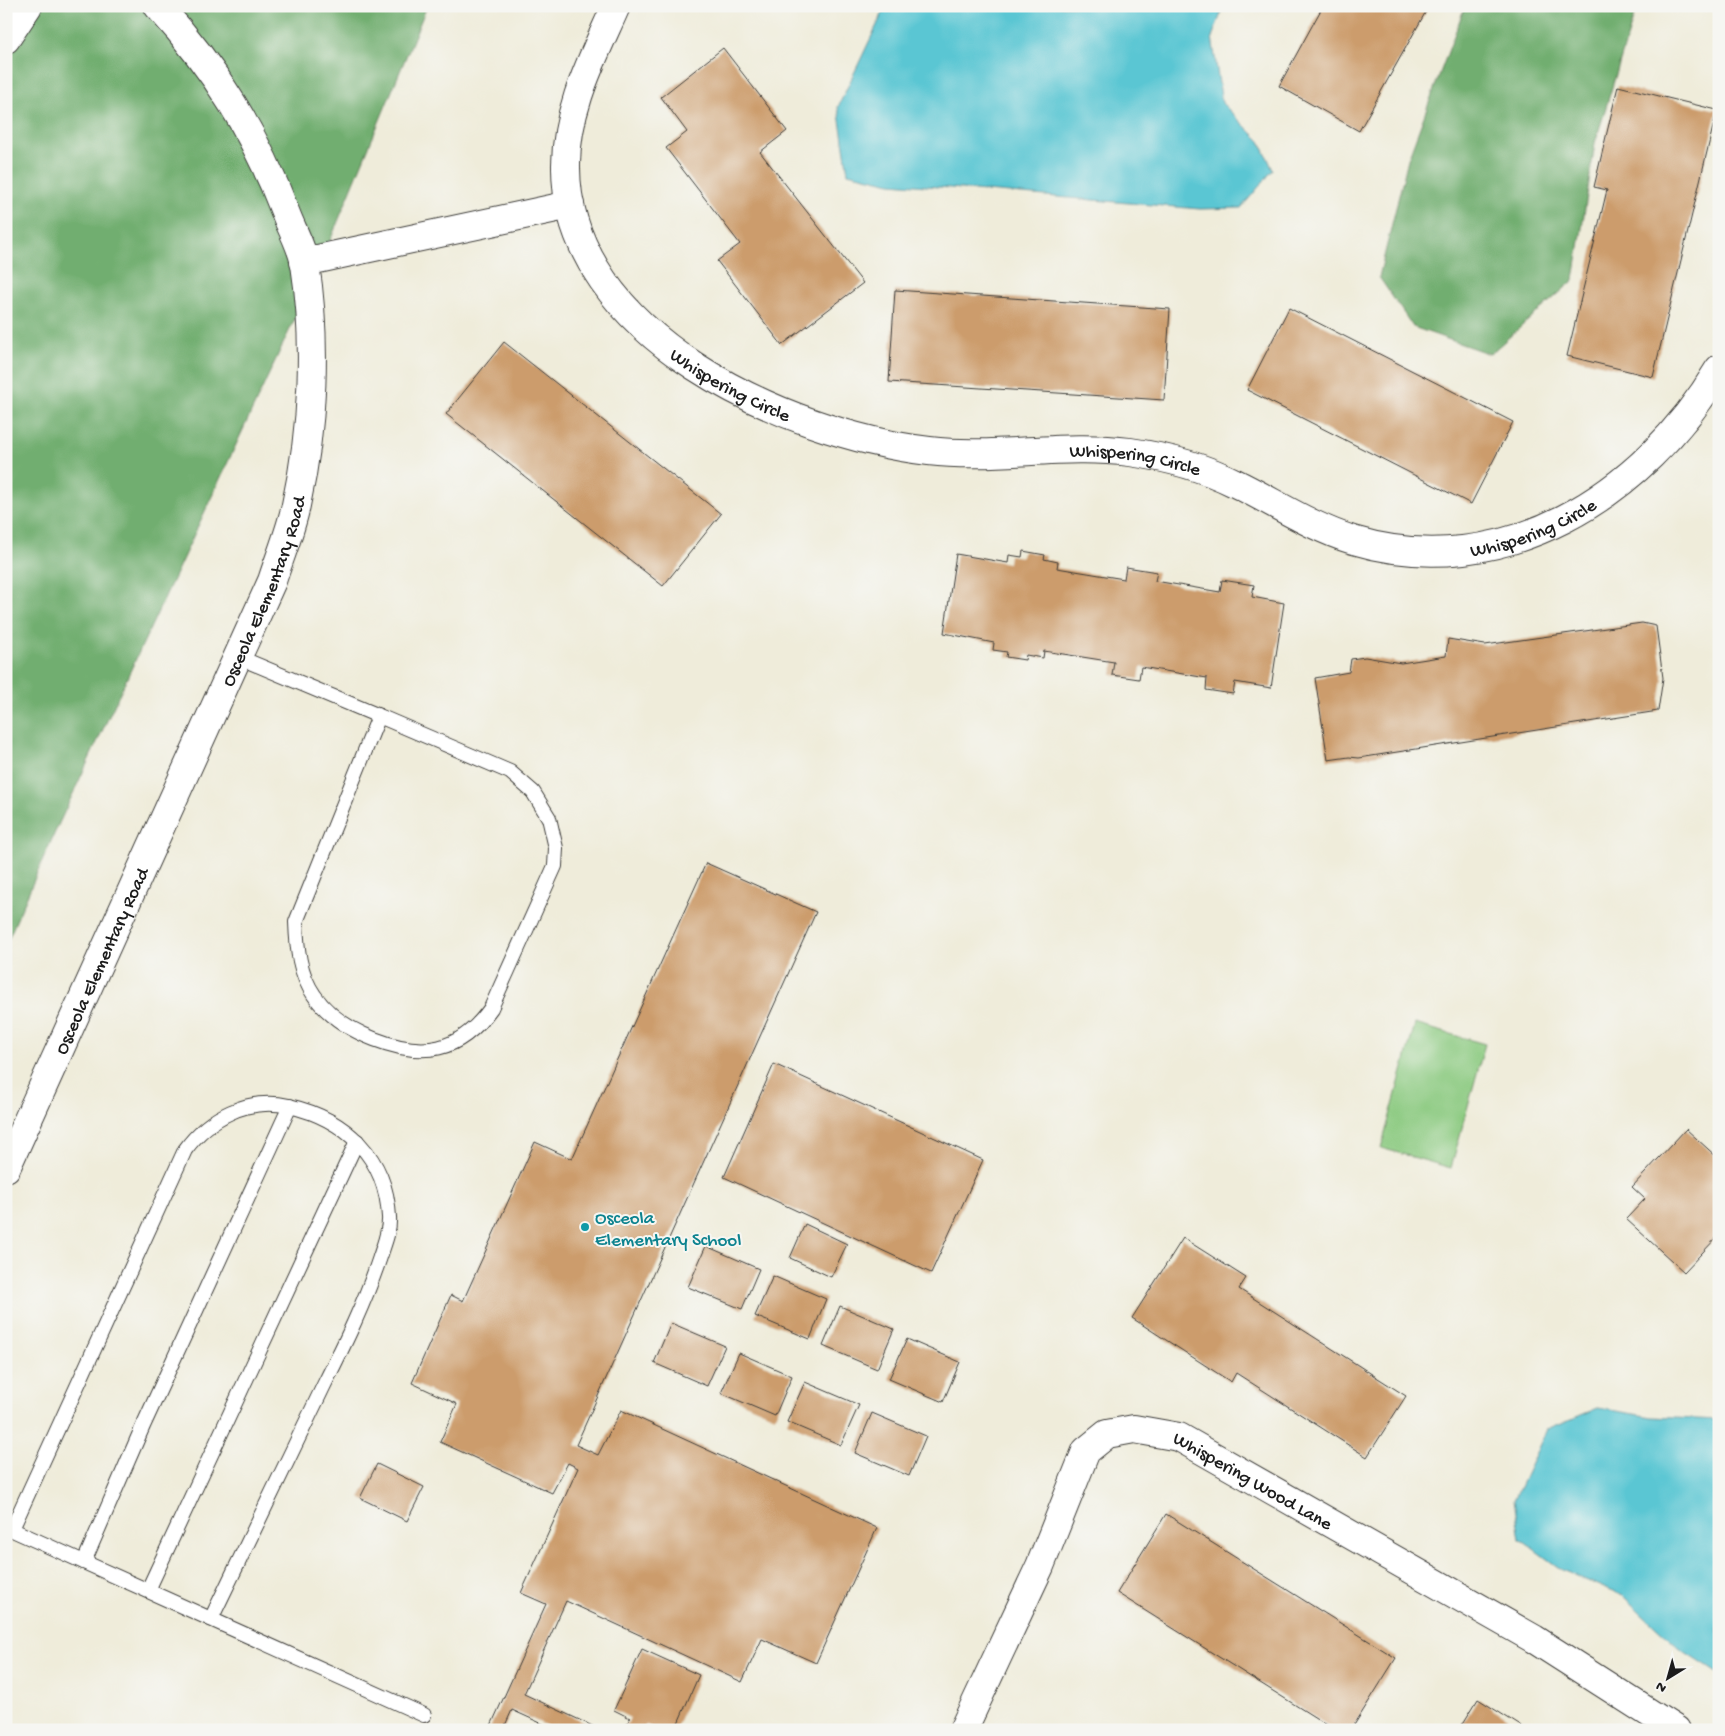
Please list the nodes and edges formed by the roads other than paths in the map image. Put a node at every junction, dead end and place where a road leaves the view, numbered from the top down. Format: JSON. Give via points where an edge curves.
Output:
{"nodes":[{"id":1,"x":28,"y":6,"type":"edge"},
{"id":2,"x":158,"y":6,"type":"edge"},
{"id":3,"x":616,"y":6,"type":"edge"},
{"id":4,"x":6,"y":38,"type":"edge"},
{"id":5,"x":570,"y":205,"type":"junction"},
{"id":6,"x":304,"y":262,"type":"junction"},
{"id":7,"x":1719,"y":369,"type":"edge"},
{"id":8,"x":238,"y":657,"type":"junction"},
{"id":9,"x":379,"y":716,"type":"junction"},
{"id":10,"x":290,"y":1106,"type":"junction"},
{"id":11,"x":357,"y":1141,"type":"junction"},
{"id":12,"x":6,"y":1168,"type":"edge"},
{"id":13,"x":9,"y":1528,"type":"edge"},
{"id":14,"x":84,"y":1562,"type":"junction"},
{"id":15,"x":148,"y":1590,"type":"junction"},
{"id":16,"x":211,"y":1619,"type":"junction"},
{"id":17,"x":424,"y":1715,"type":"dead end"},
{"id":18,"x":963,"y":1730,"type":"edge"},
{"id":19,"x":1676,"y":1730,"type":"edge"}],
"edges":[{"from":1,"to":4,"type":"street"},
{"from":2,"to":6,"type":"street","name":"Osceola Elementary Road","via":[[186,36],[223,86],[254,139]]},
{"from":3,"to":5,"type":"street","name":"Whispering Circle","via":[[581,88],[568,130],[566,170]]},
{"from":5,"to":6,"type":"street"},
{"from":5,"to":7,"type":"street","name":"Whispering Circle","via":[[589,260],[613,296],[648,330],[694,366],[743,395],[802,421],[861,440],[930,451],[979,454],[1078,448],[1130,452],[1179,462],[1231,481],[1322,528],[1354,540],[1399,550],[1452,552],[1501,544],[1543,530],[1584,508],[1629,475],[1662,445],[1699,403]]},
{"from":6,"to":8,"type":"street","name":"Osceola Elementary Road","via":[[311,336],[306,449],[296,506],[272,581]]},
{"from":8,"to":9,"type":"lane"},
{"from":8,"to":12,"type":"street","name":"Osceola Elementary Road"},
{"from":9,"to":9,"type":"lane","via":[[296,922],[297,952],[314,994],[335,1017],[360,1034],[398,1048],[429,1050],[464,1036],[482,1021],[490,1008],[555,866],[554,833],[533,792],[510,772]]},
{"from":10,"to":11,"type":"lane","via":[[341,1127]]},
{"from":10,"to":13,"type":"lane","via":[[246,1106],[232,1111],[205,1127],[185,1150]]},
{"from":10,"to":14,"type":"lane"},
{"from":11,"to":15,"type":"lane"},
{"from":11,"to":16,"type":"lane","via":[[381,1173],[386,1188],[387,1234],[366,1298]]},
{"from":13,"to":14,"type":"lane"},
{"from":14,"to":15,"type":"lane"},
{"from":15,"to":16,"type":"lane"},
{"from":16,"to":17,"type":"lane"},
{"from":18,"to":19,"type":"street","name":"Whispering Wood Lane","via":[[1040,1566],[1086,1451],[1107,1434],[1134,1429],[1180,1437],[1534,1639]]}]}
